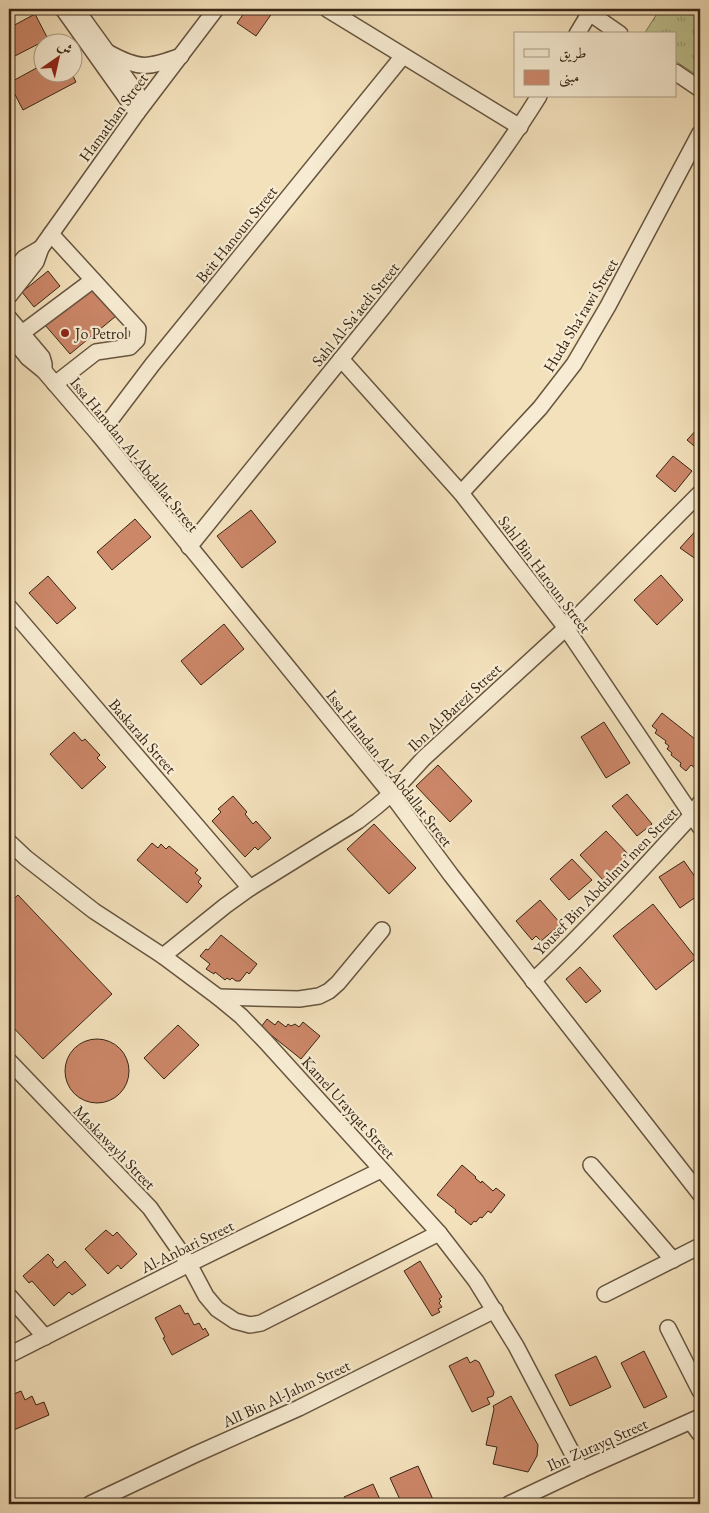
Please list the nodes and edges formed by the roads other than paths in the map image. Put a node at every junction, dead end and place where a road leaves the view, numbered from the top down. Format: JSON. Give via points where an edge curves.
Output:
{"nodes":[{"id":1,"x":63,"y":9,"type":"edge"},
{"id":2,"x":76,"y":9,"type":"edge"},
{"id":3,"x":216,"y":9,"type":"edge"},
{"id":4,"x":327,"y":9,"type":"edge"},
{"id":5,"x":589,"y":10,"type":"edge"},
{"id":6,"x":578,"y":32,"type":"edge"},
{"id":7,"x":617,"y":32,"type":"edge"},
{"id":8,"x":107,"y":52,"type":"junction"},
{"id":9,"x":181,"y":56,"type":"junction"},
{"id":10,"x":403,"y":56,"type":"junction"},
{"id":11,"x":676,"y":73,"type":"edge"},
{"id":12,"x":700,"y":90,"type":"edge"},
{"id":13,"x":537,"y":98,"type":"edge"},
{"id":14,"x":141,"y":108,"type":"junction"},
{"id":15,"x":520,"y":126,"type":"junction"},
{"id":16,"x":700,"y":133,"type":"edge"},
{"id":17,"x":51,"y":234,"type":"junction"},
{"id":18,"x":41,"y":248,"type":"junction"},
{"id":19,"x":9,"y":276,"type":"edge"},
{"id":20,"x":93,"y":280,"type":"junction"},
{"id":21,"x":9,"y":296,"type":"edge"},
{"id":22,"x":9,"y":318,"type":"edge"},
{"id":23,"x":15,"y":334,"type":"edge"},
{"id":24,"x":341,"y":359,"type":"junction"},
{"id":25,"x":55,"y":384,"type":"junction"},
{"id":26,"x":99,"y":435,"type":"junction"},
{"id":27,"x":700,"y":492,"type":"edge"},
{"id":28,"x":461,"y":493,"type":"junction"},
{"id":29,"x":189,"y":547,"type":"junction"},
{"id":30,"x":9,"y":607,"type":"edge"},
{"id":31,"x":566,"y":628,"type":"junction"},
{"id":32,"x":391,"y":794,"type":"junction"},
{"id":33,"x":698,"y":815,"type":"edge"},
{"id":34,"x":9,"y":842,"type":"edge"},
{"id":35,"x":250,"y":888,"type":"junction"},
{"id":36,"x":382,"y":930,"type":"dead end"},
{"id":37,"x":163,"y":956,"type":"junction"},
{"id":38,"x":533,"y":981,"type":"junction"},
{"id":39,"x":218,"y":997,"type":"junction"},
{"id":40,"x":9,"y":1062,"type":"edge"},
{"id":41,"x":591,"y":1164,"type":"dead end"},
{"id":42,"x":381,"y":1170,"type":"junction"},
{"id":43,"x":700,"y":1194,"type":"edge"},
{"id":44,"x":439,"y":1233,"type":"junction"},
{"id":45,"x":700,"y":1246,"type":"edge"},
{"id":46,"x":674,"y":1260,"type":"junction"},
{"id":47,"x":189,"y":1264,"type":"junction"},
{"id":48,"x":605,"y":1294,"type":"dead end"},
{"id":49,"x":9,"y":1296,"type":"edge"},
{"id":50,"x":495,"y":1310,"type":"junction"},
{"id":51,"x":668,"y":1328,"type":"dead end"},
{"id":52,"x":45,"y":1337,"type":"junction"},
{"id":53,"x":9,"y":1355,"type":"edge"},
{"id":54,"x":700,"y":1391,"type":"edge"},
{"id":55,"x":696,"y":1419,"type":"edge"},
{"id":56,"x":700,"y":1434,"type":"edge"},
{"id":57,"x":580,"y":1470,"type":"junction"},
{"id":58,"x":90,"y":1504,"type":"edge"},
{"id":59,"x":509,"y":1504,"type":"edge"}],
"edges":[{"from":1,"to":14,"type":"street"},
{"from":2,"to":8,"type":"street"},
{"from":3,"to":9,"type":"street","name":"Hamathan Street"},
{"from":4,"to":10,"type":"street"},
{"from":5,"to":6,"type":"street"},
{"from":5,"to":7,"type":"street"},
{"from":8,"to":9,"type":"street","via":[[143,66]]},
{"from":8,"to":14,"type":"street"},
{"from":9,"to":14,"type":"street","name":"Hamathan Street"},
{"from":10,"to":15,"type":"street"},
{"from":10,"to":26,"type":"street","name":"Beit Hanoun Street"},
{"from":11,"to":12,"type":"street"},
{"from":13,"to":15,"type":"street","name":"Sahl Al-Sa'aedi Street"},
{"from":14,"to":17,"type":"street","name":"Hamathan Street"},
{"from":15,"to":24,"type":"street","name":"Sahl Al-Sa'aedi Street","via":[[479,184]]},
{"from":16,"to":28,"type":"street","name":"Huda Sha'rawi Street","via":[[613,298],[574,364],[540,408]]},
{"from":17,"to":18,"type":"street","name":"Hamathan Street"},
{"from":17,"to":20,"type":"street"},
{"from":18,"to":19,"type":"street","name":"Hamathan Street","via":[[24,258]]},
{"from":18,"to":21,"type":"street","name":"Hamathan Street","via":[[36,262]]},
{"from":20,"to":23,"type":"street"},
{"from":20,"to":25,"type":"street","via":[[138,329],[137,340],[130,347],[96,352]]},
{"from":22,"to":23,"type":"street","name":"Issa Hamdan Al-Abdallat Street"},
{"from":23,"to":25,"type":"street","name":"Issa Hamdan Al-Abdallat Street","via":[[28,358]]},
{"from":24,"to":28,"type":"street","name":"Sahl Bin Haroun Street"},
{"from":24,"to":29,"type":"street","name":"Sahl Al-Sa'aedi Street"},
{"from":25,"to":26,"type":"street","name":"Issa Hamdan Al-Abdallat Street"},
{"from":26,"to":29,"type":"street","name":"Issa Hamdan Al-Abdallat Street"},
{"from":27,"to":31,"type":"street","name":"Ibn Al-Barezi Street"},
{"from":28,"to":31,"type":"street","name":"Sahl Bin Haroun Street"},
{"from":29,"to":32,"type":"street","name":"Issa Hamdan Al-Abdallat Street"},
{"from":30,"to":35,"type":"street","name":"Baskarah Street"},
{"from":31,"to":32,"type":"street","name":"Ibn Al-Barezi Street","via":[[424,758]]},
{"from":31,"to":33,"type":"street","name":"Sahl Bin Haroun Street"},
{"from":32,"to":35,"type":"street","name":"Ibn Al-Barezi Street","via":[[358,821]]},
{"from":32,"to":38,"type":"street","name":"Issa Hamdan Al-Abdallat Street"},
{"from":33,"to":38,"type":"street","name":"Yousef Bin Abdulmu’men Street"},
{"from":34,"to":37,"type":"street","name":"Kamel Urayqat Street","via":[[94,911]]},
{"from":35,"to":37,"type":"street","name":"Ibn Al-Barezi Street"},
{"from":36,"to":39,"type":"street","via":[[338,983],[319,996],[299,999]]},
{"from":37,"to":39,"type":"street","name":"Kamel Urayqat Street"},
{"from":38,"to":43,"type":"street","name":"Issa Hamdan Al-Abdallat Street"},
{"from":39,"to":42,"type":"street","name":"Kamel Urayqat Street","via":[[254,1028]]},
{"from":40,"to":47,"type":"street","name":"Maskawayh Street","via":[[150,1208]]},
{"from":41,"to":46,"type":"street"},
{"from":42,"to":44,"type":"street","name":"Kamel Urayqat Street"},
{"from":42,"to":47,"type":"street","name":"Al-Anbari Street"},
{"from":44,"to":47,"type":"street","name":"Maskawayh Street","via":[[261,1323],[250,1325],[235,1321],[218,1309],[206,1296]]},
{"from":44,"to":50,"type":"street","name":"Kamel Urayqat Street"},
{"from":45,"to":46,"type":"street"},
{"from":46,"to":48,"type":"street"},
{"from":47,"to":52,"type":"street","name":"Al-Anbari Street"},
{"from":49,"to":52,"type":"street"},
{"from":50,"to":57,"type":"street","name":"Kamel Urayqat Street"},
{"from":50,"to":58,"type":"street","name":"AlI Bin Al-Jahm Street","via":[[299,1408]]},
{"from":51,"to":54,"type":"street"},
{"from":52,"to":53,"type":"street","name":"Al-Anbari Street"},
{"from":55,"to":56,"type":"street"},
{"from":55,"to":57,"type":"street","name":"Ibn Zurayq Street"},
{"from":57,"to":59,"type":"street","name":"Ibn Zurayq Street"}]}
